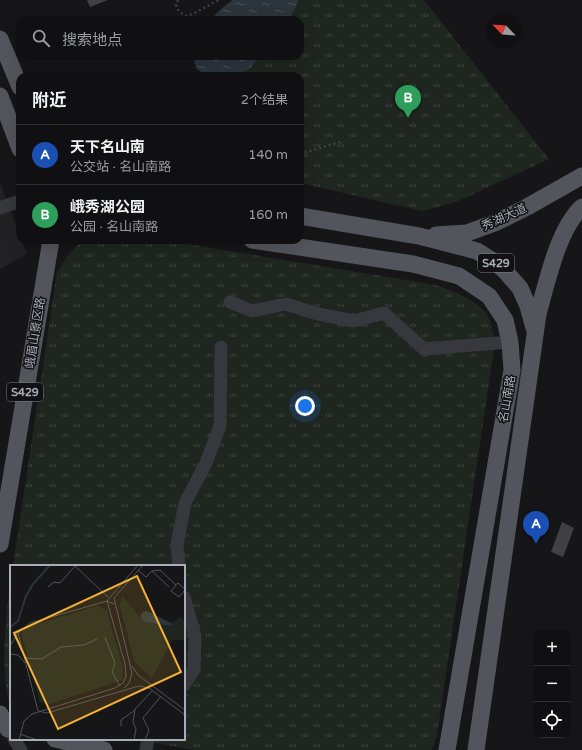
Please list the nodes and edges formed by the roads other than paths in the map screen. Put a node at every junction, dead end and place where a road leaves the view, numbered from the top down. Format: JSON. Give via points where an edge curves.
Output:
{"nodes":[{"id":1,"x":0,"y":39,"type":"edge"},
{"id":2,"x":16,"y":78,"type":"edge"},
{"id":3,"x":0,"y":96,"type":"edge"},
{"id":4,"x":16,"y":138,"type":"edge"},
{"id":5,"x":582,"y":176,"type":"edge"},
{"id":6,"x":16,"y":202,"type":"edge"},
{"id":7,"x":582,"y":207,"type":"edge"},
{"id":8,"x":0,"y":208,"type":"edge"},
{"id":9,"x":304,"y":217,"type":"edge"},
{"id":10,"x":419,"y":236,"type":"junction"},
{"id":11,"x":50,"y":244,"type":"edge"},
{"id":12,"x":279,"y":244,"type":"edge"},
{"id":13,"x":230,"y":302,"type":"dead end"},
{"id":14,"x":536,"y":334,"type":"junction"},
{"id":15,"x":510,"y":342,"type":"junction"},
{"id":16,"x":221,"y":347,"type":"dead end"},
{"id":17,"x":0,"y":544,"type":"edge"},
{"id":18,"x":179,"y":565,"type":"edge"},
{"id":19,"x":185,"y":601,"type":"edge"},
{"id":20,"x":185,"y":684,"type":"edge"},
{"id":21,"x":15,"y":740,"type":"edge"},
{"id":22,"x":59,"y":740,"type":"edge"},
{"id":23,"x":148,"y":740,"type":"edge"},
{"id":24,"x":21,"y":750,"type":"edge"},
{"id":25,"x":104,"y":750,"type":"edge"},
{"id":26,"x":146,"y":750,"type":"edge"},
{"id":27,"x":447,"y":750,"type":"edge"},
{"id":28,"x":476,"y":750,"type":"edge"}],
"edges":[{"from":1,"to":2,"type":"main road"},
{"from":3,"to":4,"type":"main road"},
{"from":5,"to":10,"type":"main road","name":"秀湖大道","via":[[497,222],[467,233]]},
{"from":6,"to":8,"type":"street"},
{"from":7,"to":14,"type":"main road","via":[[557,247],[538,314]]},
{"from":9,"to":10,"type":"main road","number":"S429"},
{"from":10,"to":14,"type":"main road","number":"S429","via":[[477,251],[496,263],[520,288]]},
{"from":11,"to":17,"type":"main road","name":"峨眉山景区路","number":"S429"},
{"from":12,"to":15,"type":"main road","name":"名山南路","via":[[413,264],[459,276],[490,296],[505,320]]},
{"from":13,"to":15,"type":"street","via":[[252,311],[286,304],[318,314],[354,320],[384,313],[424,349]]},
{"from":14,"to":28,"type":"main road","name":"名山南路","number":"S429"},
{"from":15,"to":27,"type":"main road","name":"名山南路","via":[[512,370]]},
{"from":16,"to":18,"type":"street","via":[[220,426],[206,463],[185,503],[177,545]]},
{"from":19,"to":20,"type":"street","via":[[195,636],[194,670]]},
{"from":21,"to":24,"type":"street"},
{"from":22,"to":25,"type":"main road"},
{"from":23,"to":26,"type":"street"}]}
